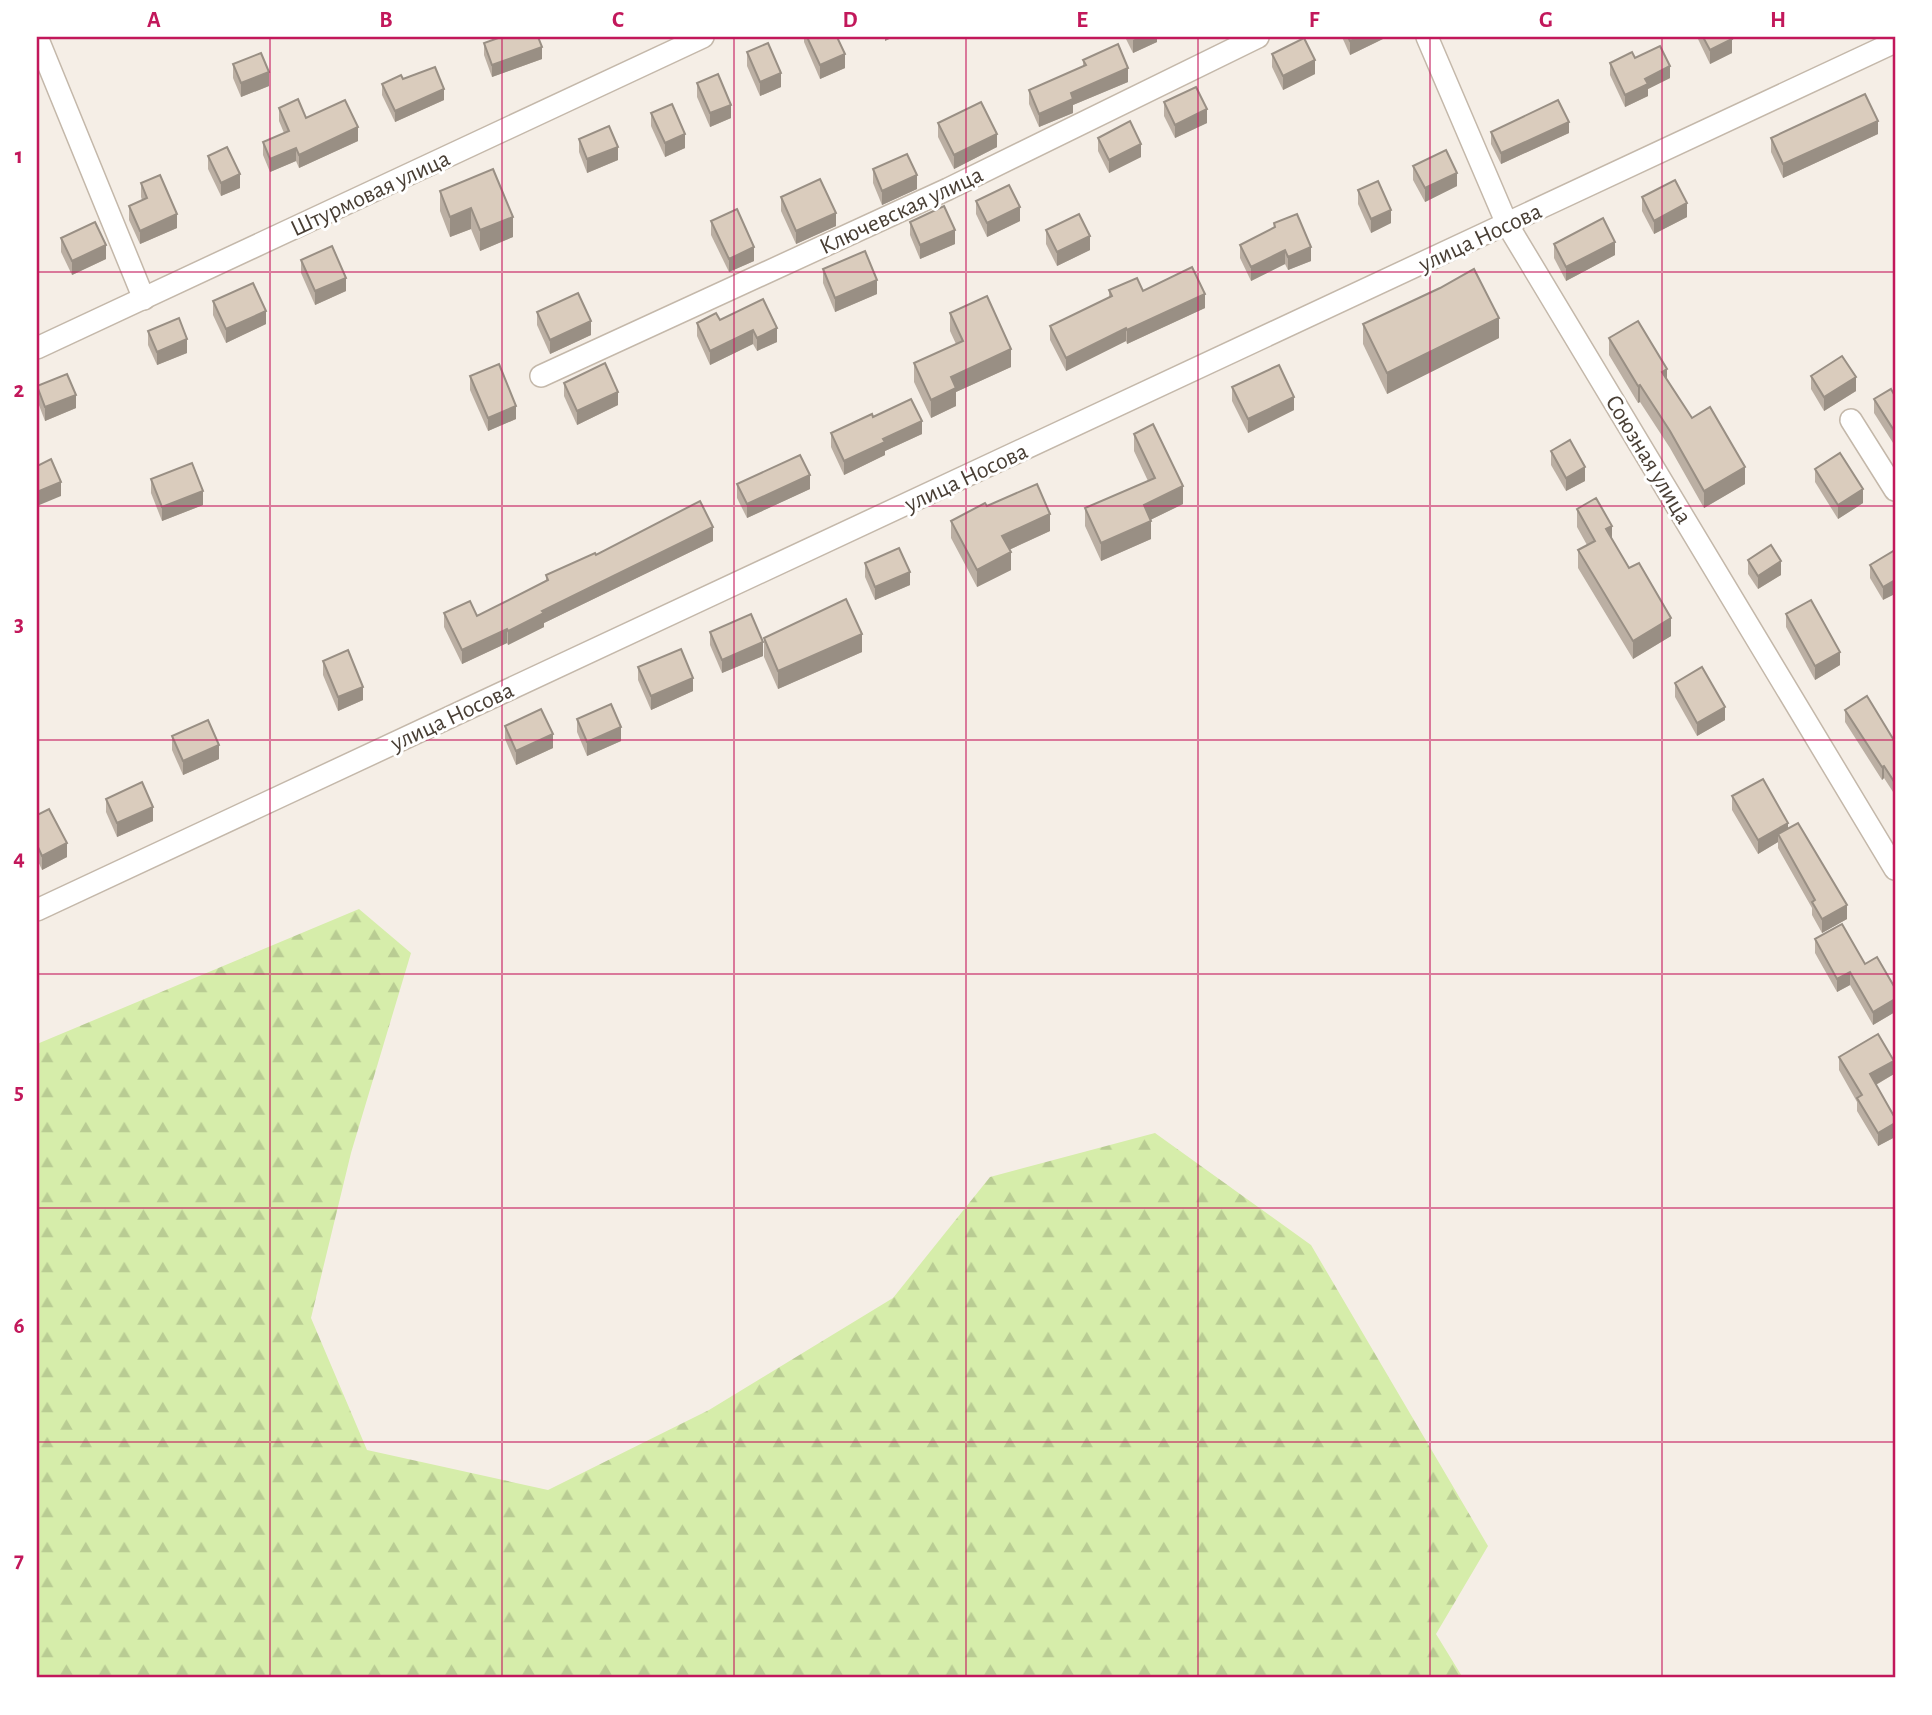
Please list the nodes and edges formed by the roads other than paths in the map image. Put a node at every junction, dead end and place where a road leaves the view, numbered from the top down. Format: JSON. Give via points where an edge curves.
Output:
{"nodes":[{"id":1,"x":37,"y":37,"type":"edge"},
{"id":2,"x":703,"y":37,"type":"edge"},
{"id":3,"x":1258,"y":37,"type":"edge"},
{"id":4,"x":1427,"y":37,"type":"edge"},
{"id":5,"x":1895,"y":42,"type":"edge"},
{"id":6,"x":1507,"y":225,"type":"junction"},
{"id":7,"x":144,"y":299,"type":"junction"},
{"id":8,"x":37,"y":348,"type":"edge"},
{"id":9,"x":541,"y":376,"type":"dead end"},
{"id":10,"x":1851,"y":420,"type":"dead end"},
{"id":11,"x":1895,"y":490,"type":"edge"},
{"id":12,"x":1895,"y":869,"type":"edge"},
{"id":13,"x":37,"y":910,"type":"edge"}],
"edges":[{"from":1,"to":7,"type":"street"},
{"from":2,"to":7,"type":"street","name":"Штурмовая улица"},
{"from":3,"to":9,"type":"street","name":"Ключевская улица","via":[[948,189]]},
{"from":4,"to":6,"type":"street","name":"Союзная улица"},
{"from":5,"to":6,"type":"street","name":"улица Носова"},
{"from":6,"to":12,"type":"street","name":"Союзная улица"},
{"from":6,"to":13,"type":"street","name":"улица Носова"},
{"from":7,"to":8,"type":"street","name":"Штурмовая улица"},
{"from":10,"to":11,"type":"street"}]}
